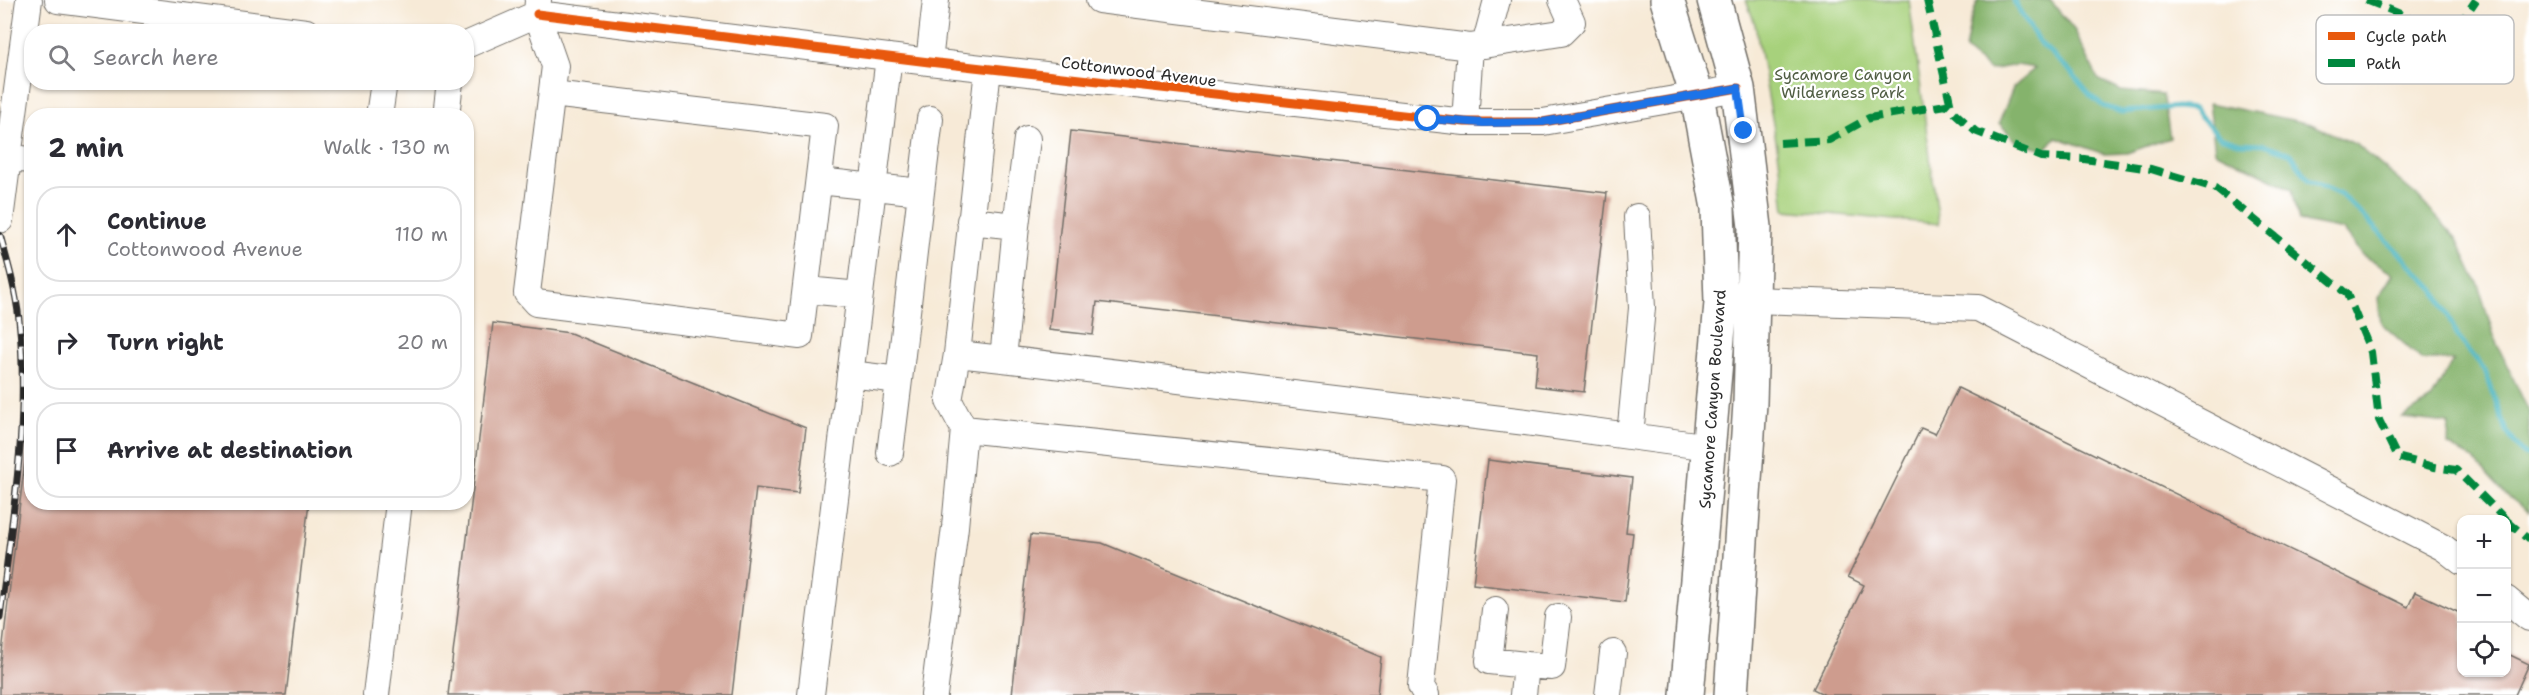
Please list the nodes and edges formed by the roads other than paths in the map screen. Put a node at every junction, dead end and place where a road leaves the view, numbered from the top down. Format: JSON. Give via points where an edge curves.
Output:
{"nodes":[{"id":1,"x":29,"y":0,"type":"edge"},
{"id":2,"x":58,"y":0,"type":"edge"},
{"id":3,"x":936,"y":0,"type":"edge"},
{"id":4,"x":1100,"y":0,"type":"edge"},
{"id":5,"x":1497,"y":0,"type":"edge"},
{"id":6,"x":1562,"y":0,"type":"edge"},
{"id":7,"x":1667,"y":0,"type":"edge"},
{"id":8,"x":1714,"y":0,"type":"edge"},
{"id":9,"x":537,"y":7,"type":"edge"},
{"id":10,"x":28,"y":24,"type":"edge"},
{"id":11,"x":244,"y":24,"type":"edge"},
{"id":12,"x":474,"y":41,"type":"edge"},
{"id":13,"x":1478,"y":46,"type":"junction"},
{"id":14,"x":889,"y":57,"type":"junction"},
{"id":15,"x":929,"y":62,"type":"junction"},
{"id":16,"x":988,"y":69,"type":"junction"},
{"id":17,"x":24,"y":88,"type":"edge"},
{"id":18,"x":1738,"y":88,"type":"junction"},
{"id":19,"x":383,"y":90,"type":"edge"},
{"id":20,"x":449,"y":90,"type":"edge"},
{"id":21,"x":552,"y":94,"type":"junction"},
{"id":22,"x":1697,"y":96,"type":"junction"},
{"id":23,"x":380,"y":108,"type":"edge"},
{"id":24,"x":447,"y":108,"type":"edge"},
{"id":25,"x":930,"y":119,"type":"dead end"},
{"id":26,"x":1465,"y":122,"type":"junction"},
{"id":27,"x":1027,"y":139,"type":"dead end"},
{"id":28,"x":20,"y":159,"type":"edge"},
{"id":29,"x":819,"y":181,"type":"junction"},
{"id":30,"x":873,"y":187,"type":"junction"},
{"id":31,"x":921,"y":192,"type":"junction"},
{"id":32,"x":1637,"y":217,"type":"dead end"},
{"id":33,"x":0,"y":220,"type":"edge"},
{"id":34,"x":970,"y":221,"type":"junction"},
{"id":35,"x":1016,"y":226,"type":"junction"},
{"id":36,"x":806,"y":290,"type":"junction"},
{"id":37,"x":860,"y":295,"type":"junction"},
{"id":38,"x":1754,"y":300,"type":"junction"},
{"id":39,"x":957,"y":354,"type":"junction"},
{"id":40,"x":1003,"y":359,"type":"junction"},
{"id":41,"x":850,"y":374,"type":"junction"},
{"id":42,"x":899,"y":380,"type":"junction"},
{"id":43,"x":964,"y":429,"type":"junction"},
{"id":44,"x":1630,"y":436,"type":"junction"},
{"id":45,"x":1710,"y":447,"type":"junction"},
{"id":46,"x":890,"y":453,"type":"dead end"},
{"id":47,"x":398,"y":510,"type":"edge"},
{"id":48,"x":2457,"y":558,"type":"edge"},
{"id":49,"x":2511,"y":603,"type":"edge"},
{"id":50,"x":1495,"y":610,"type":"dead end"},
{"id":51,"x":1558,"y":617,"type":"dead end"},
{"id":52,"x":2529,"y":618,"type":"edge"},
{"id":53,"x":1613,"y":653,"type":"dead end"},
{"id":54,"x":1526,"y":665,"type":"junction"},
{"id":55,"x":376,"y":695,"type":"edge"},
{"id":56,"x":811,"y":695,"type":"edge"},
{"id":57,"x":934,"y":695,"type":"edge"},
{"id":58,"x":1426,"y":695,"type":"edge"},
{"id":59,"x":1523,"y":695,"type":"edge"},
{"id":60,"x":1608,"y":695,"type":"edge"},
{"id":61,"x":1687,"y":695,"type":"edge"},
{"id":62,"x":1731,"y":695,"type":"edge"}],
"edges":[{"from":1,"to":10,"type":"street"},
{"from":2,"to":11,"type":"street"},
{"from":3,"to":15,"type":"street"},
{"from":4,"to":13,"type":"street"},
{"from":5,"to":13,"type":"street"},
{"from":6,"to":13,"type":"street","via":[[1572,22],[1561,33]]},
{"from":7,"to":22,"type":"main road","name":"Sycamore Canyon Boulevard"},
{"from":8,"to":18,"type":"main road","name":"Sycamore Canyon Boulevard"},
{"from":9,"to":12,"type":"street"},
{"from":9,"to":14,"type":"street","name":"Cottonwood Avenue"},
{"from":9,"to":21,"type":"street","via":[[555,66]]},
{"from":13,"to":26,"type":"street"},
{"from":14,"to":15,"type":"street","name":"Cottonwood Avenue"},
{"from":14,"to":30,"type":"street"},
{"from":15,"to":16,"type":"street","name":"Cottonwood Avenue"},
{"from":16,"to":26,"type":"street","name":"Cottonwood Avenue"},
{"from":16,"to":34,"type":"street"},
{"from":17,"to":28,"type":"street"},
{"from":18,"to":22,"type":"street","name":"Cottonwood Avenue"},
{"from":18,"to":38,"type":"main road","name":"Sycamore Canyon Boulevard","via":[[1755,227]]},
{"from":19,"to":23,"type":"street"},
{"from":20,"to":24,"type":"street"},
{"from":21,"to":29,"type":"street","via":[[825,126]]},
{"from":21,"to":36,"type":"street","via":[[527,293],[536,303],[800,336]]},
{"from":22,"to":26,"type":"street","name":"Cottonwood Avenue","via":[[1543,122]]},
{"from":22,"to":45,"type":"main road","name":"Sycamore Canyon Boulevard","via":[[1718,220],[1720,303]]},
{"from":25,"to":31,"type":"street"},
{"from":27,"to":35,"type":"street"},
{"from":28,"to":33,"type":"street"},
{"from":29,"to":30,"type":"street"},
{"from":29,"to":36,"type":"street"},
{"from":30,"to":31,"type":"street"},
{"from":30,"to":37,"type":"street"},
{"from":31,"to":42,"type":"street"},
{"from":32,"to":44,"type":"street","via":[[1642,308]]},
{"from":34,"to":35,"type":"street"},
{"from":34,"to":39,"type":"street"},
{"from":35,"to":40,"type":"street"},
{"from":36,"to":37,"type":"street"},
{"from":37,"to":41,"type":"street"},
{"from":38,"to":48,"type":"street","via":[[1978,308]]},
{"from":38,"to":62,"type":"main road","name":"Sycamore Canyon Boulevard"},
{"from":39,"to":40,"type":"street"},
{"from":39,"to":43,"type":"street","via":[[950,401]]},
{"from":40,"to":44,"type":"street"},
{"from":41,"to":42,"type":"street"},
{"from":41,"to":56,"type":"street"},
{"from":42,"to":46,"type":"street"},
{"from":43,"to":57,"type":"street"},
{"from":43,"to":58,"type":"street","via":[[1442,478],[1421,686]]},
{"from":44,"to":45,"type":"street"},
{"from":45,"to":61,"type":"main road","name":"Sycamore Canyon Boulevard"},
{"from":47,"to":55,"type":"street"},
{"from":49,"to":52,"type":"street"},
{"from":50,"to":54,"type":"street","via":[[1489,661]]},
{"from":51,"to":54,"type":"street","via":[[1552,668]]},
{"from":53,"to":60,"type":"street"},
{"from":54,"to":59,"type":"street"}]}
